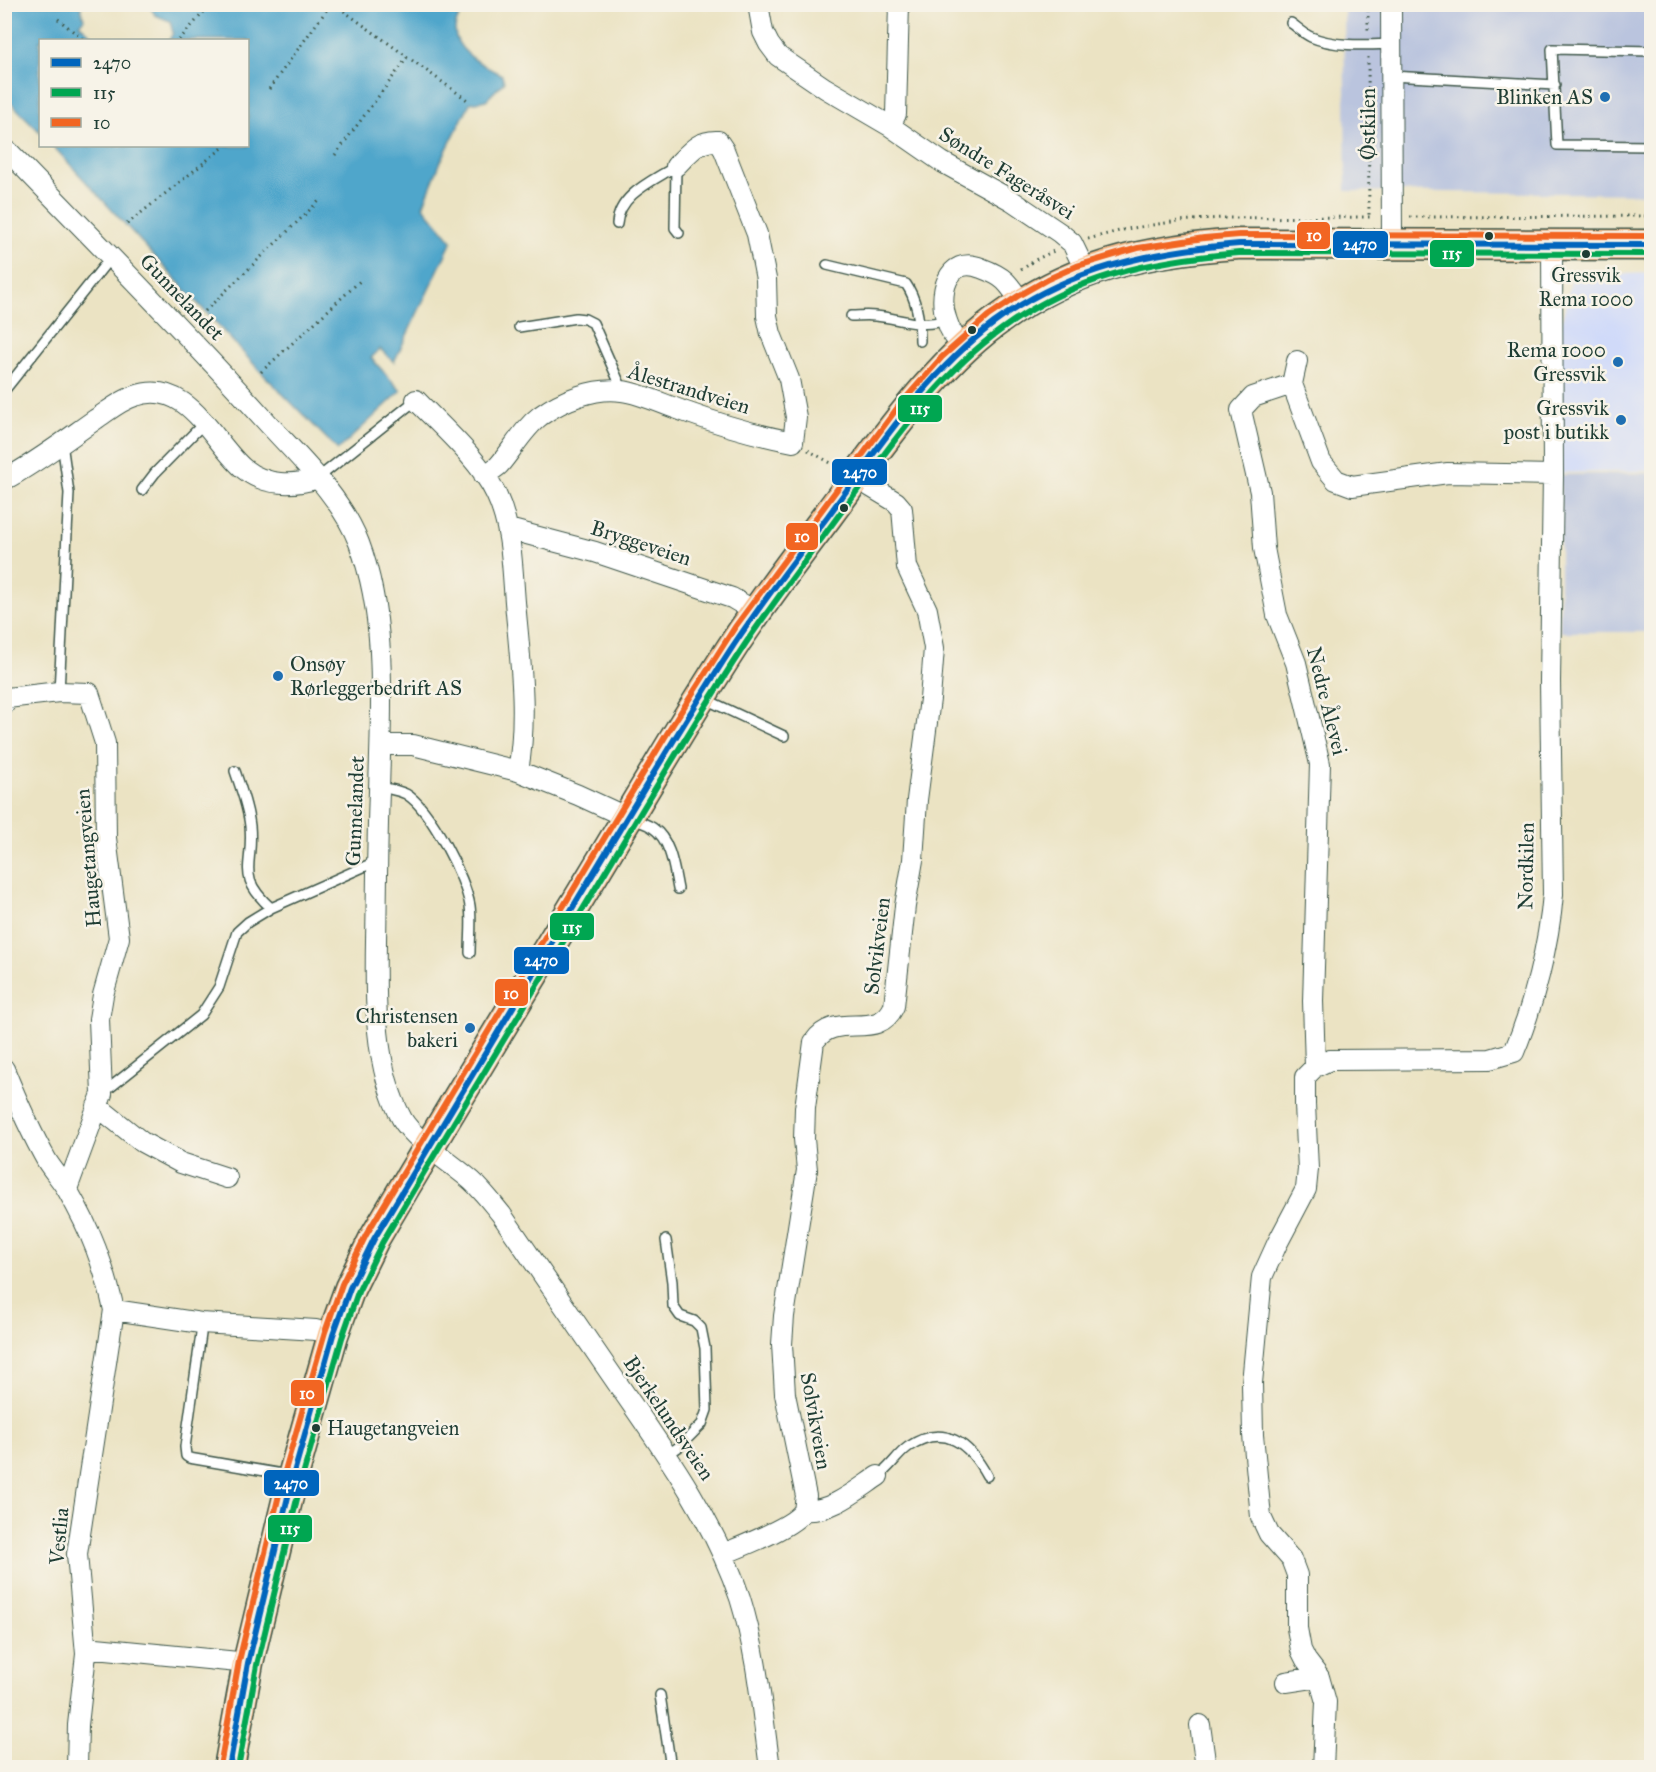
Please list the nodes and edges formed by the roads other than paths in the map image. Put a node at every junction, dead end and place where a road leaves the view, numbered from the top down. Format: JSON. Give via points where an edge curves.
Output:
{"nodes":[{"id":1,"x":758,"y":4,"type":"edge"},
{"id":2,"x":899,"y":4,"type":"edge"},
{"id":3,"x":1391,"y":4,"type":"edge"},
{"id":4,"x":1292,"y":23,"type":"dead end"},
{"id":5,"x":1391,"y":44,"type":"junction"},
{"id":6,"x":1652,"y":51,"type":"edge"},
{"id":7,"x":1391,"y":76,"type":"junction"},
{"id":8,"x":1555,"y":85,"type":"junction"},
{"id":9,"x":890,"y":126,"type":"junction"},
{"id":10,"x":1652,"y":146,"type":"edge"},
{"id":11,"x":9,"y":152,"type":"dead end"},
{"id":12,"x":676,"y":166,"type":"junction"},
{"id":13,"x":617,"y":224,"type":"dead end"},
{"id":14,"x":679,"y":233,"type":"dead end"},
{"id":15,"x":1392,"y":243,"type":"junction"},
{"id":16,"x":1552,"y":244,"type":"junction"},
{"id":17,"x":1652,"y":245,"type":"edge"},
{"id":18,"x":111,"y":257,"type":"junction"},
{"id":19,"x":827,"y":265,"type":"dead end"},
{"id":20,"x":1086,"y":272,"type":"junction"},
{"id":21,"x":1022,"y":304,"type":"junction"},
{"id":22,"x":851,"y":316,"type":"dead end"},
{"id":23,"x":946,"y":320,"type":"junction"},
{"id":24,"x":920,"y":324,"type":"junction"},
{"id":25,"x":519,"y":327,"type":"dead end"},
{"id":26,"x":920,"y":341,"type":"dead end"},
{"id":27,"x":964,"y":348,"type":"junction"},
{"id":28,"x":1297,"y":361,"type":"dead end"},
{"id":29,"x":1292,"y":384,"type":"junction"},
{"id":30,"x":4,"y":391,"type":"edge"},
{"id":31,"x":623,"y":391,"type":"junction"},
{"id":32,"x":416,"y":400,"type":"joint"},
{"id":33,"x":204,"y":423,"type":"junction"},
{"id":34,"x":62,"y":442,"type":"junction"},
{"id":35,"x":847,"y":472,"type":"junction"},
{"id":36,"x":484,"y":475,"type":"junction"},
{"id":37,"x":1553,"y":475,"type":"junction"},
{"id":38,"x":318,"y":478,"type":"junction"},
{"id":39,"x":4,"y":480,"type":"edge"},
{"id":40,"x":142,"y":490,"type":"dead end"},
{"id":41,"x":508,"y":529,"type":"junction"},
{"id":42,"x":756,"y":612,"type":"junction"},
{"id":43,"x":59,"y":692,"type":"junction"},
{"id":44,"x":701,"y":697,"type":"junction"},
{"id":45,"x":4,"y":705,"type":"edge"},
{"id":46,"x":784,"y":736,"type":"dead end"},
{"id":47,"x":381,"y":745,"type":"junction"},
{"id":48,"x":235,"y":771,"type":"dead end"},
{"id":49,"x":518,"y":771,"type":"junction"},
{"id":50,"x":379,"y":786,"type":"junction"},
{"id":51,"x":628,"y":818,"type":"junction"},
{"id":52,"x":377,"y":861,"type":"junction"},
{"id":53,"x":678,"y":889,"type":"dead end"},
{"id":54,"x":271,"y":908,"type":"junction"},
{"id":55,"x":470,"y":953,"type":"dead end"},
{"id":56,"x":1315,"y":1067,"type":"junction"},
{"id":57,"x":4,"y":1069,"type":"edge"},
{"id":58,"x":99,"y":1100,"type":"junction"},
{"id":59,"x":428,"y":1146,"type":"junction"},
{"id":60,"x":227,"y":1178,"type":"dead end"},
{"id":61,"x":67,"y":1189,"type":"junction"},
{"id":62,"x":666,"y":1240,"type":"dead end"},
{"id":63,"x":114,"y":1310,"type":"junction"},
{"id":64,"x":201,"y":1323,"type":"junction"},
{"id":65,"x":333,"y":1335,"type":"junction"},
{"id":66,"x":667,"y":1455,"type":"junction"},
{"id":67,"x":293,"y":1476,"type":"junction"},
{"id":68,"x":878,"y":1476,"type":"joint"},
{"id":69,"x":987,"y":1476,"type":"dead end"},
{"id":70,"x":804,"y":1510,"type":"junction"},
{"id":71,"x":723,"y":1554,"type":"junction"},
{"id":72,"x":86,"y":1647,"type":"junction"},
{"id":73,"x":248,"y":1663,"type":"junction"},
{"id":74,"x":1319,"y":1677,"type":"junction"},
{"id":75,"x":1286,"y":1682,"type":"dead end"},
{"id":76,"x":660,"y":1695,"type":"dead end"},
{"id":77,"x":1200,"y":1725,"type":"dead end"},
{"id":78,"x":77,"y":1767,"type":"edge"},
{"id":79,"x":229,"y":1767,"type":"edge"},
{"id":80,"x":671,"y":1767,"type":"edge"},
{"id":81,"x":770,"y":1767,"type":"edge"},
{"id":82,"x":1206,"y":1767,"type":"edge"},
{"id":83,"x":1323,"y":1767,"type":"edge"}],
"edges":[{"from":1,"to":9,"type":"street","name":"Søndre Fageråsvei","via":[[763,32],[778,56]]},
{"from":2,"to":9,"type":"street","via":[[896,114]]},
{"from":3,"to":5,"type":"street","name":"Østkilen"},
{"from":4,"to":5,"type":"lane","via":[[1310,37],[1331,42]]},
{"from":5,"to":7,"type":"street","name":"Østkilen"},
{"from":6,"to":8,"type":"lane","via":[[1552,49]]},
{"from":7,"to":8,"type":"lane"},
{"from":7,"to":15,"type":"street","name":"Østkilen"},
{"from":8,"to":10,"type":"lane","via":[[1557,145]]},
{"from":9,"to":20,"type":"street","name":"Søndre Fageråsvei","via":[[1060,233],[1072,243]]},
{"from":11,"to":18,"type":"street","name":"Gunnelandet"},
{"from":12,"to":13,"type":"lane","via":[[623,203]]},
{"from":12,"to":14,"type":"lane","via":[[675,228]]},
{"from":12,"to":31,"type":"street","name":"Ålestrandveien","via":[[705,141],[718,141],[724,150],[757,234],[766,279],[767,316],[789,379],[796,417],[793,442],[705,419]]},
{"from":15,"to":16,"type":"main road"},
{"from":15,"to":20,"type":"main road","via":[[1185,248]]},
{"from":16,"to":17,"type":"main road"},
{"from":16,"to":37,"type":"street","name":"Nordkilen"},
{"from":18,"to":30,"type":"lane"},
{"from":18,"to":38,"type":"street","name":"Gunnelandet"},
{"from":19,"to":24,"type":"lane","via":[[906,284],[912,292]]},
{"from":20,"to":21,"type":"main road"},
{"from":21,"to":23,"type":"street","via":[[1005,280],[971,264],[956,269],[947,278]]},
{"from":21,"to":27,"type":"main road"},
{"from":22,"to":24,"type":"lane"},
{"from":23,"to":24,"type":"lane"},
{"from":23,"to":27,"type":"street"},
{"from":24,"to":26,"type":"lane"},
{"from":25,"to":31,"type":"lane","via":[[576,318],[593,323]]},
{"from":27,"to":35,"type":"main road"},
{"from":28,"to":29,"type":"street"},
{"from":29,"to":37,"type":"street","via":[[1321,462],[1336,480],[1352,486],[1448,473]]},
{"from":29,"to":56,"type":"street","name":"Nedre Ålevei","via":[[1253,397],[1241,410],[1260,492],[1264,548],[1277,615],[1296,663],[1320,764],[1313,1000]]},
{"from":31,"to":36,"type":"street","name":"Ålestrandveien","via":[[604,391],[558,405],[539,417],[498,466]]},
{"from":32,"to":36,"type":"street"},
{"from":32,"to":38,"type":"lane"},
{"from":33,"to":34,"type":"street","via":[[186,405],[155,392],[135,396]]},
{"from":33,"to":38,"type":"street","via":[[245,470],[268,482],[301,484]]},
{"from":33,"to":40,"type":"lane"},
{"from":34,"to":39,"type":"street"},
{"from":34,"to":43,"type":"lane","via":[[69,493]]},
{"from":35,"to":42,"type":"main road"},
{"from":35,"to":70,"type":"street","name":"Solvikveien","via":[[902,509],[908,567],[927,610],[934,648],[894,1006],[890,1017],[881,1023],[840,1026],[819,1035],[810,1066],[804,1139],[807,1170],[782,1344],[785,1394],[806,1496]]},
{"from":36,"to":41,"type":"street","via":[[495,492]]},
{"from":37,"to":56,"type":"street","name":"Nordkilen","via":[[1553,894],[1544,954],[1522,1033],[1514,1052],[1490,1059],[1330,1060]]},
{"from":38,"to":47,"type":"street","name":"Gunnelandet","via":[[358,541],[372,583],[378,619]]},
{"from":41,"to":42,"type":"street","name":"Bryggeveien","via":[[595,552],[732,598]]},
{"from":41,"to":49,"type":"street","via":[[522,678],[522,748]]},
{"from":42,"to":44,"type":"main road"},
{"from":43,"to":45,"type":"street","name":"Haugetangveien","via":[[7,698]]},
{"from":43,"to":58,"type":"street","name":"Haugetangveien","via":[[89,693],[105,743],[106,838],[119,938],[99,1019]]},
{"from":44,"to":46,"type":"lane"},
{"from":44,"to":51,"type":"main road"},
{"from":47,"to":49,"type":"street","via":[[413,746]]},
{"from":47,"to":50,"type":"street","name":"Gunnelandet"},
{"from":48,"to":54,"type":"lane","via":[[249,818],[250,883],[255,894]]},
{"from":49,"to":51,"type":"street"},
{"from":50,"to":52,"type":"street","name":"Gunnelandet"},
{"from":50,"to":55,"type":"lane","via":[[406,794],[421,807],[453,859],[470,905]]},
{"from":51,"to":53,"type":"lane","via":[[658,832],[669,852]]},
{"from":51,"to":59,"type":"main road"},
{"from":52,"to":54,"type":"lane"},
{"from":52,"to":59,"type":"street","name":"Gunnelandet","via":[[376,978],[381,1050],[388,1088],[404,1122]]},
{"from":54,"to":58,"type":"lane","via":[[237,932],[219,987],[201,1015]]},
{"from":56,"to":74,"type":"street","via":[[1305,1077],[1306,1189],[1262,1277],[1252,1383],[1261,1517],[1269,1534],[1291,1559],[1297,1575],[1301,1650]]},
{"from":57,"to":61,"type":"street","via":[[48,1163]]},
{"from":58,"to":60,"type":"street","via":[[152,1147],[182,1163]]},
{"from":58,"to":61,"type":"street","name":"Haugetangveien"},
{"from":59,"to":65,"type":"main road","via":[[374,1239]]},
{"from":59,"to":66,"type":"street","name":"Bjerkelundsveien","via":[[474,1183],[501,1214]]},
{"from":61,"to":63,"type":"street","via":[[106,1272]]},
{"from":62,"to":66,"type":"lane","via":[[673,1306],[680,1316],[701,1328],[707,1410],[702,1424]]},
{"from":63,"to":64,"type":"street"},
{"from":63,"to":72,"type":"street","name":"Vestlia","via":[[78,1554]]},
{"from":64,"to":65,"type":"street","via":[[316,1330]]},
{"from":64,"to":67,"type":"lane","via":[[186,1456]]},
{"from":65,"to":67,"type":"main road"},
{"from":66,"to":71,"type":"street","name":"Bjerkelundsveien"},
{"from":67,"to":73,"type":"main road"},
{"from":68,"to":69,"type":"lane","via":[[909,1446],[939,1437],[954,1439],[967,1447]]},
{"from":68,"to":70,"type":"street","via":[[843,1499],[815,1511]]},
{"from":70,"to":71,"type":"street","via":[[779,1529]]},
{"from":71,"to":81,"type":"street","name":"Bjerkelundsveien","via":[[749,1635]]},
{"from":72,"to":73,"type":"street"},
{"from":72,"to":78,"type":"street","name":"Vestlia"},
{"from":73,"to":79,"type":"main road"},
{"from":74,"to":75,"type":"street"},
{"from":74,"to":83,"type":"street","via":[[1326,1702]]},
{"from":76,"to":80,"type":"lane"},
{"from":77,"to":82,"type":"street"}]}
